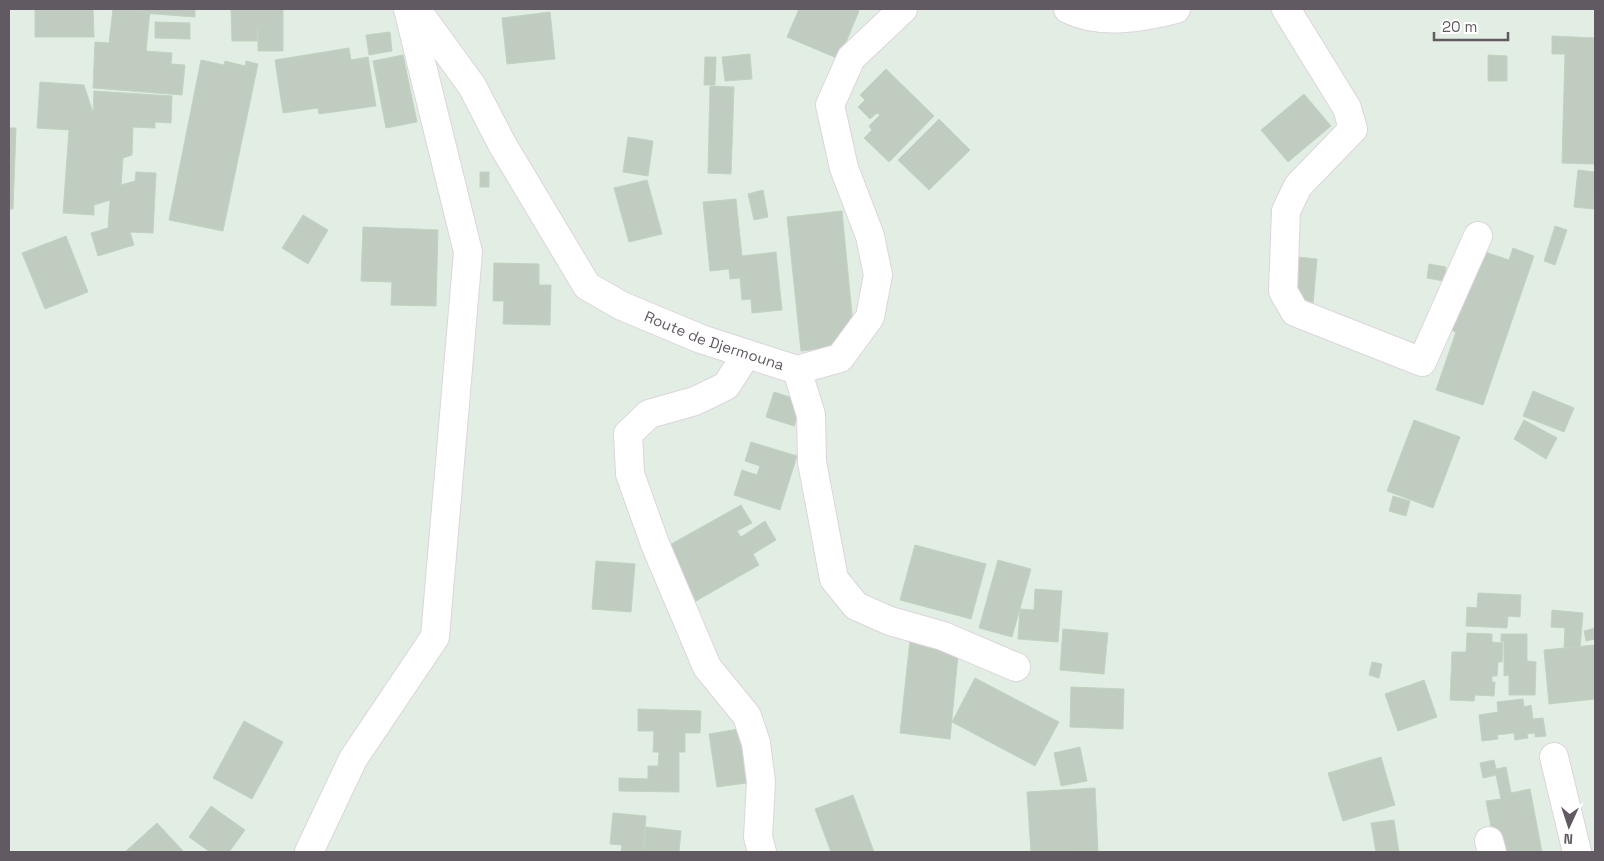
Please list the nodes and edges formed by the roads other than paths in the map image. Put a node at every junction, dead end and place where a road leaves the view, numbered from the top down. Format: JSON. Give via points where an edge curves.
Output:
{"nodes":[{"id":1,"x":408,"y":9,"type":"edge"},
{"id":2,"x":416,"y":9,"type":"edge"},
{"id":3,"x":903,"y":9,"type":"edge"},
{"id":4,"x":1068,"y":9,"type":"edge"},
{"id":5,"x":1176,"y":9,"type":"edge"},
{"id":6,"x":1286,"y":9,"type":"edge"},
{"id":7,"x":1478,"y":236,"type":"dead end"},
{"id":8,"x":731,"y":349,"type":"junction"},
{"id":9,"x":797,"y":370,"type":"junction"},
{"id":10,"x":1016,"y":667,"type":"dead end"},
{"id":11,"x":1554,"y":757,"type":"dead end"},
{"id":12,"x":309,"y":852,"type":"edge"},
{"id":13,"x":762,"y":852,"type":"edge"},
{"id":14,"x":1577,"y":852,"type":"edge"}],
"edges":[{"from":1,"to":12,"type":"street","via":[[468,252],[435,637],[353,759]]},
{"from":2,"to":8,"type":"street","name":"Route de Djermouna","via":[[472,86],[502,144],[587,286],[622,306]]},
{"from":3,"to":9,"type":"street","name":"Route de Djermouna","via":[[850,58],[830,105],[844,168],[870,236],[878,275],[870,317],[840,358]]},
{"from":4,"to":5,"type":"street","via":[[1084,17],[1147,16]]},
{"from":6,"to":7,"type":"street","via":[[1347,108],[1353,129],[1298,186],[1286,211],[1283,291],[1295,312],[1422,362]]},
{"from":8,"to":9,"type":"street","name":"Route de Djermouna"},
{"from":8,"to":13,"type":"street","via":[[746,355],[726,386],[695,401],[650,414],[628,434],[630,474],[706,667],[747,716],[756,743],[760,782],[758,837]]},
{"from":9,"to":10,"type":"street","via":[[812,415],[812,462],[834,579],[856,606],[890,621],[943,636]]},
{"from":11,"to":14,"type":"street"}]}
